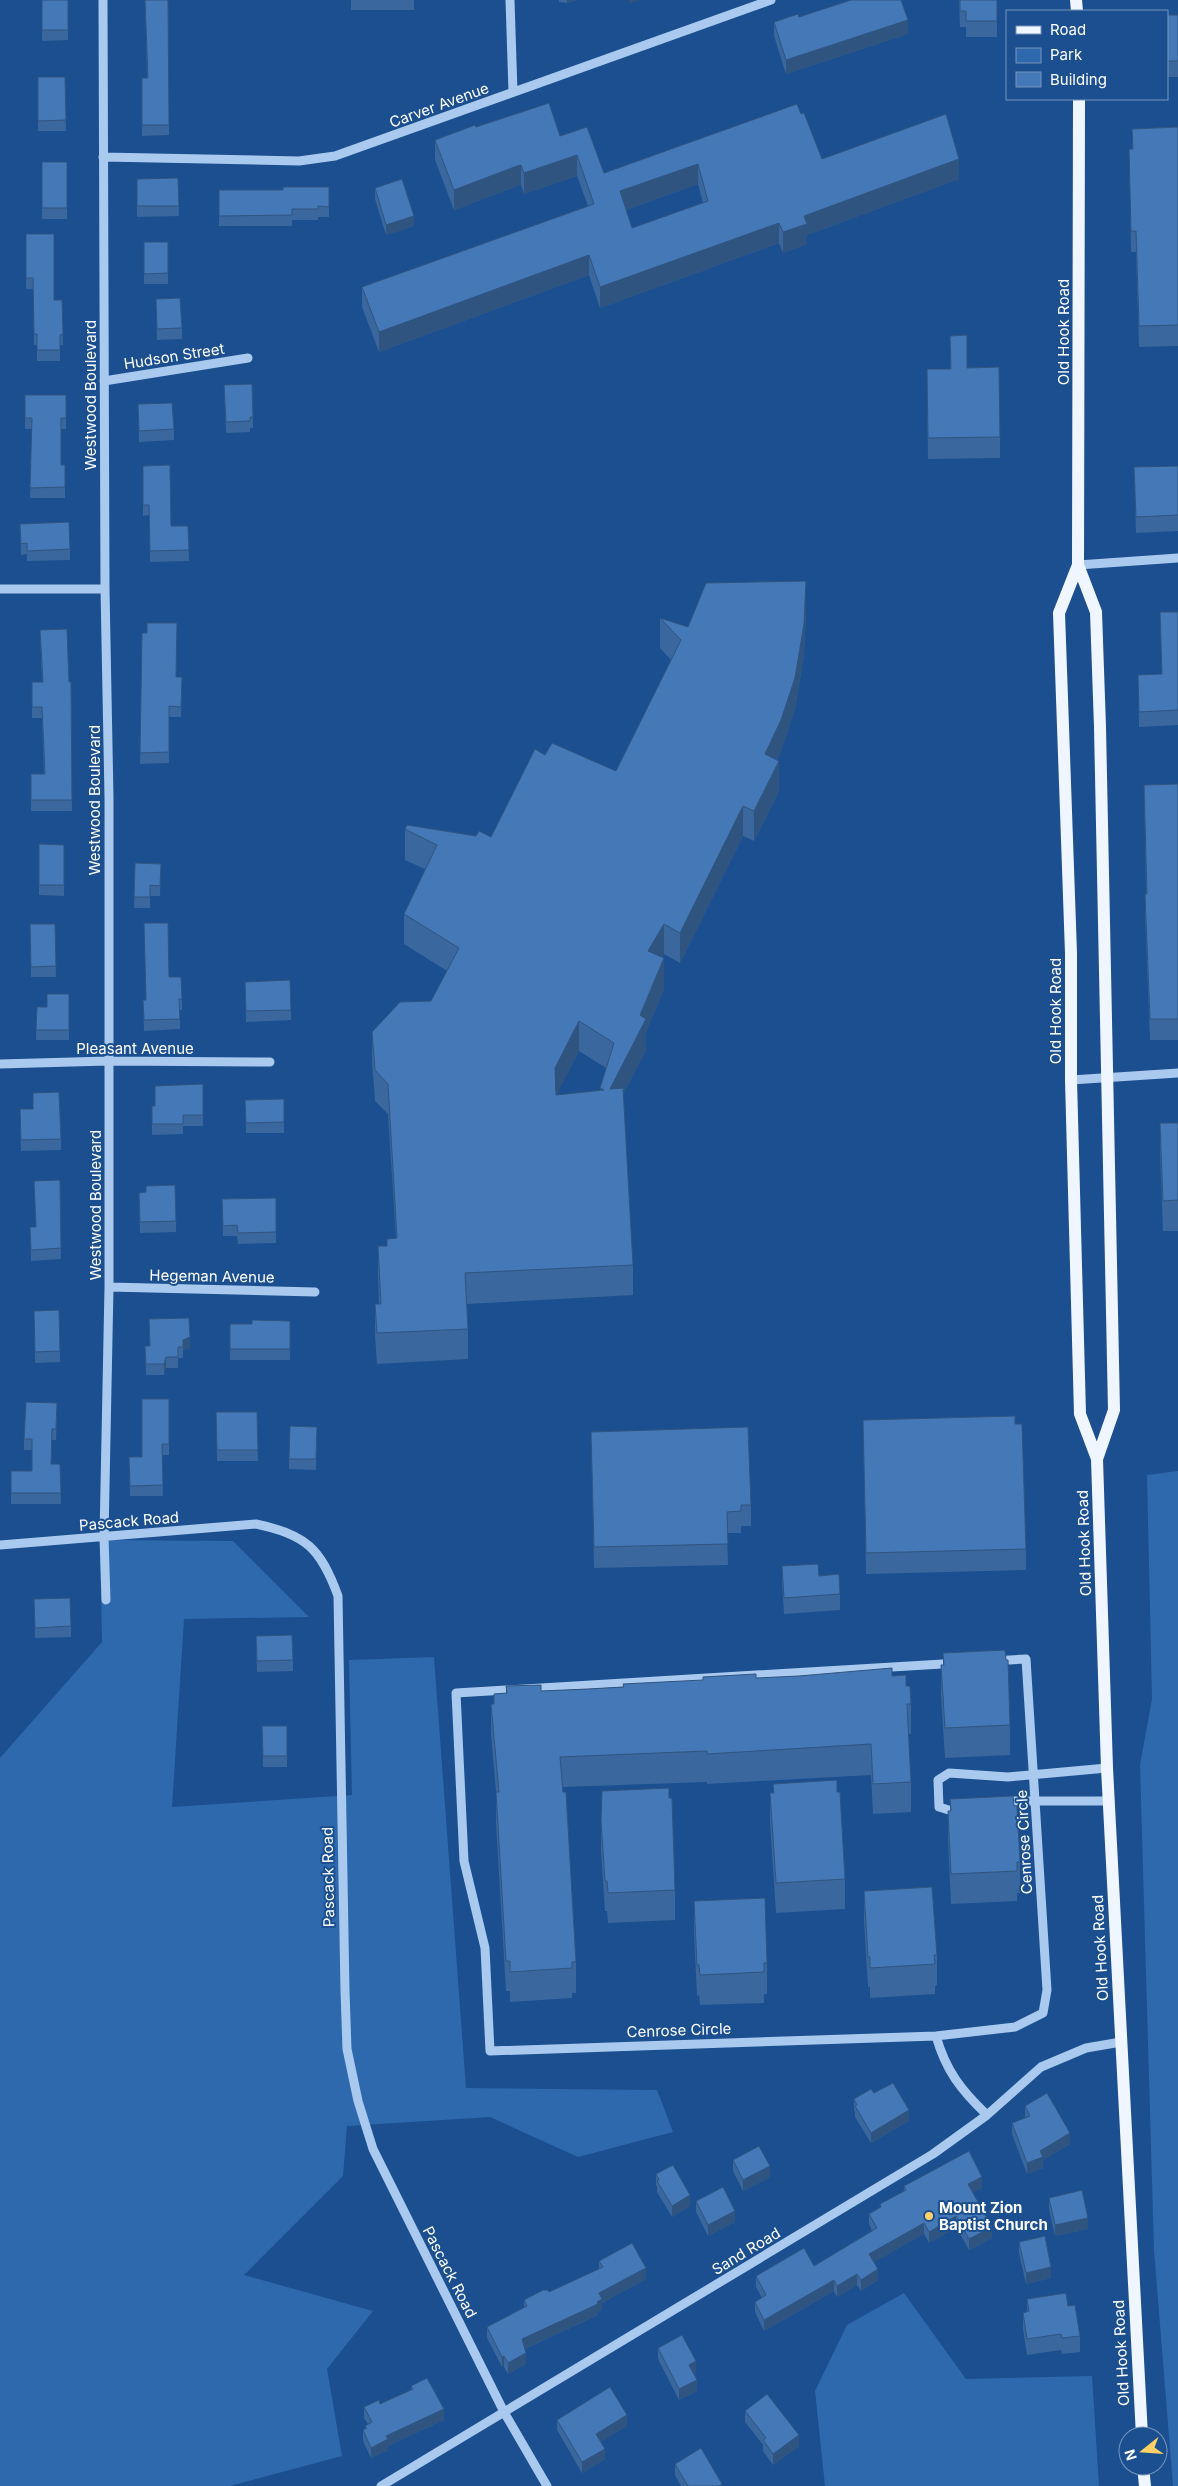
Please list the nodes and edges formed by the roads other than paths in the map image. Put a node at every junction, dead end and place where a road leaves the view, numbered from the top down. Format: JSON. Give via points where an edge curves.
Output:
{"nodes":[{"id":1,"x":103,"y":0,"type":"edge"},
{"id":2,"x":510,"y":0,"type":"edge"},
{"id":3,"x":771,"y":0,"type":"edge"},
{"id":4,"x":747,"y":4,"type":"edge"},
{"id":5,"x":513,"y":92,"type":"junction"},
{"id":6,"x":1079,"y":100,"type":"edge"},
{"id":7,"x":103,"y":157,"type":"junction"},
{"id":8,"x":248,"y":358,"type":"dead end"},
{"id":9,"x":104,"y":381,"type":"junction"},
{"id":10,"x":1178,"y":558,"type":"edge"},
{"id":11,"x":1078,"y":565,"type":"junction"},
{"id":12,"x":0,"y":588,"type":"edge"},
{"id":13,"x":104,"y":589,"type":"junction"},
{"id":14,"x":108,"y":1062,"type":"junction"},
{"id":15,"x":270,"y":1062,"type":"dead end"},
{"id":16,"x":0,"y":1064,"type":"edge"},
{"id":17,"x":1178,"y":1073,"type":"edge"},
{"id":18,"x":1108,"y":1079,"type":"junction"},
{"id":19,"x":1072,"y":1080,"type":"junction"},
{"id":20,"x":109,"y":1288,"type":"junction"},
{"id":21,"x":315,"y":1292,"type":"dead end"},
{"id":22,"x":1097,"y":1458,"type":"junction"},
{"id":23,"x":104,"y":1537,"type":"junction"},
{"id":24,"x":0,"y":1545,"type":"edge"},
{"id":25,"x":106,"y":1600,"type":"dead end"},
{"id":26,"x":1106,"y":1768,"type":"junction"},
{"id":27,"x":1033,"y":1775,"type":"junction"},
{"id":28,"x":1035,"y":1800,"type":"junction"},
{"id":29,"x":1109,"y":1801,"type":"junction"},
{"id":30,"x":990,"y":1804,"type":"edge"},
{"id":31,"x":971,"y":1808,"type":"edge"},
{"id":32,"x":936,"y":2036,"type":"junction"},
{"id":33,"x":1121,"y":2042,"type":"junction"},
{"id":34,"x":987,"y":2115,"type":"junction"},
{"id":35,"x":504,"y":2412,"type":"junction"},
{"id":36,"x":1141,"y":2426,"type":"edge"},
{"id":37,"x":381,"y":2486,"type":"edge"},
{"id":38,"x":547,"y":2486,"type":"edge"}],
"edges":[{"from":1,"to":7,"type":"street","name":"Westwood Boulevard"},
{"from":2,"to":5,"type":"street"},
{"from":3,"to":4,"type":"street","name":"Carver Avenue"},
{"from":4,"to":5,"type":"street","name":"Carver Avenue"},
{"from":5,"to":7,"type":"street","name":"Carver Avenue","via":[[335,156],[299,161]]},
{"from":6,"to":11,"type":"main road","name":"Old Hook Road"},
{"from":7,"to":9,"type":"street","name":"Westwood Boulevard"},
{"from":8,"to":9,"type":"street","name":"Hudson Street"},
{"from":9,"to":13,"type":"street","name":"Westwood Boulevard"},
{"from":10,"to":11,"type":"street"},
{"from":11,"to":18,"type":"main road","name":"Old Hook Road","via":[[1096,612]]},
{"from":11,"to":19,"type":"main road","name":"Old Hook Road","via":[[1059,613],[1071,953]]},
{"from":12,"to":13,"type":"street"},
{"from":13,"to":14,"type":"street","name":"Westwood Boulevard","via":[[109,798]]},
{"from":14,"to":15,"type":"street","name":"Pleasant Avenue"},
{"from":14,"to":16,"type":"street","name":"Pleasant Avenue"},
{"from":14,"to":20,"type":"street","name":"Westwood Boulevard"},
{"from":17,"to":18,"type":"street"},
{"from":18,"to":19,"type":"street"},
{"from":18,"to":22,"type":"main road","name":"Old Hook Road","via":[[1114,1410]]},
{"from":19,"to":22,"type":"main road","name":"Old Hook Road","via":[[1080,1414]]},
{"from":20,"to":21,"type":"street","name":"Hegeman Avenue"},
{"from":20,"to":23,"type":"street","name":"Westwood Boulevard"},
{"from":22,"to":26,"type":"main road","name":"Old Hook Road"},
{"from":23,"to":24,"type":"street","name":"Pascack Road"},
{"from":23,"to":25,"type":"street","name":"Westwood Boulevard"},
{"from":23,"to":35,"type":"street","name":"Pascack Road","via":[[256,1524],[286,1530],[309,1545],[328,1567],[338,1596],[347,2049],[373,2149]]},
{"from":26,"to":27,"type":"street"},
{"from":26,"to":29,"type":"main road","name":"Old Hook Road"},
{"from":27,"to":28,"type":"street","name":"Cenrose Circle"},
{"from":27,"to":31,"type":"street","via":[[949,1774],[938,1780],[939,1807],[952,1811]]},
{"from":27,"to":32,"type":"street","name":"Cenrose Circle","via":[[1026,1659],[456,1693],[464,1861],[485,1948],[490,2051]]},
{"from":28,"to":29,"type":"street"},
{"from":28,"to":30,"type":"street"},
{"from":28,"to":32,"type":"street","name":"Cenrose Circle","via":[[1047,1990],[1043,2013],[1015,2026]]},
{"from":29,"to":33,"type":"main road","name":"Old Hook Road"},
{"from":32,"to":34,"type":"street","via":[[943,2061],[964,2093]]},
{"from":33,"to":34,"type":"street","name":"Sand Road","via":[[1086,2048],[1041,2067]]},
{"from":33,"to":36,"type":"main road","name":"Old Hook Road"},
{"from":34,"to":35,"type":"street","name":"Sand Road","via":[[933,2154]]},
{"from":35,"to":37,"type":"street","name":"Sand Road"},
{"from":35,"to":38,"type":"street","name":"Pascack Road"}]}
